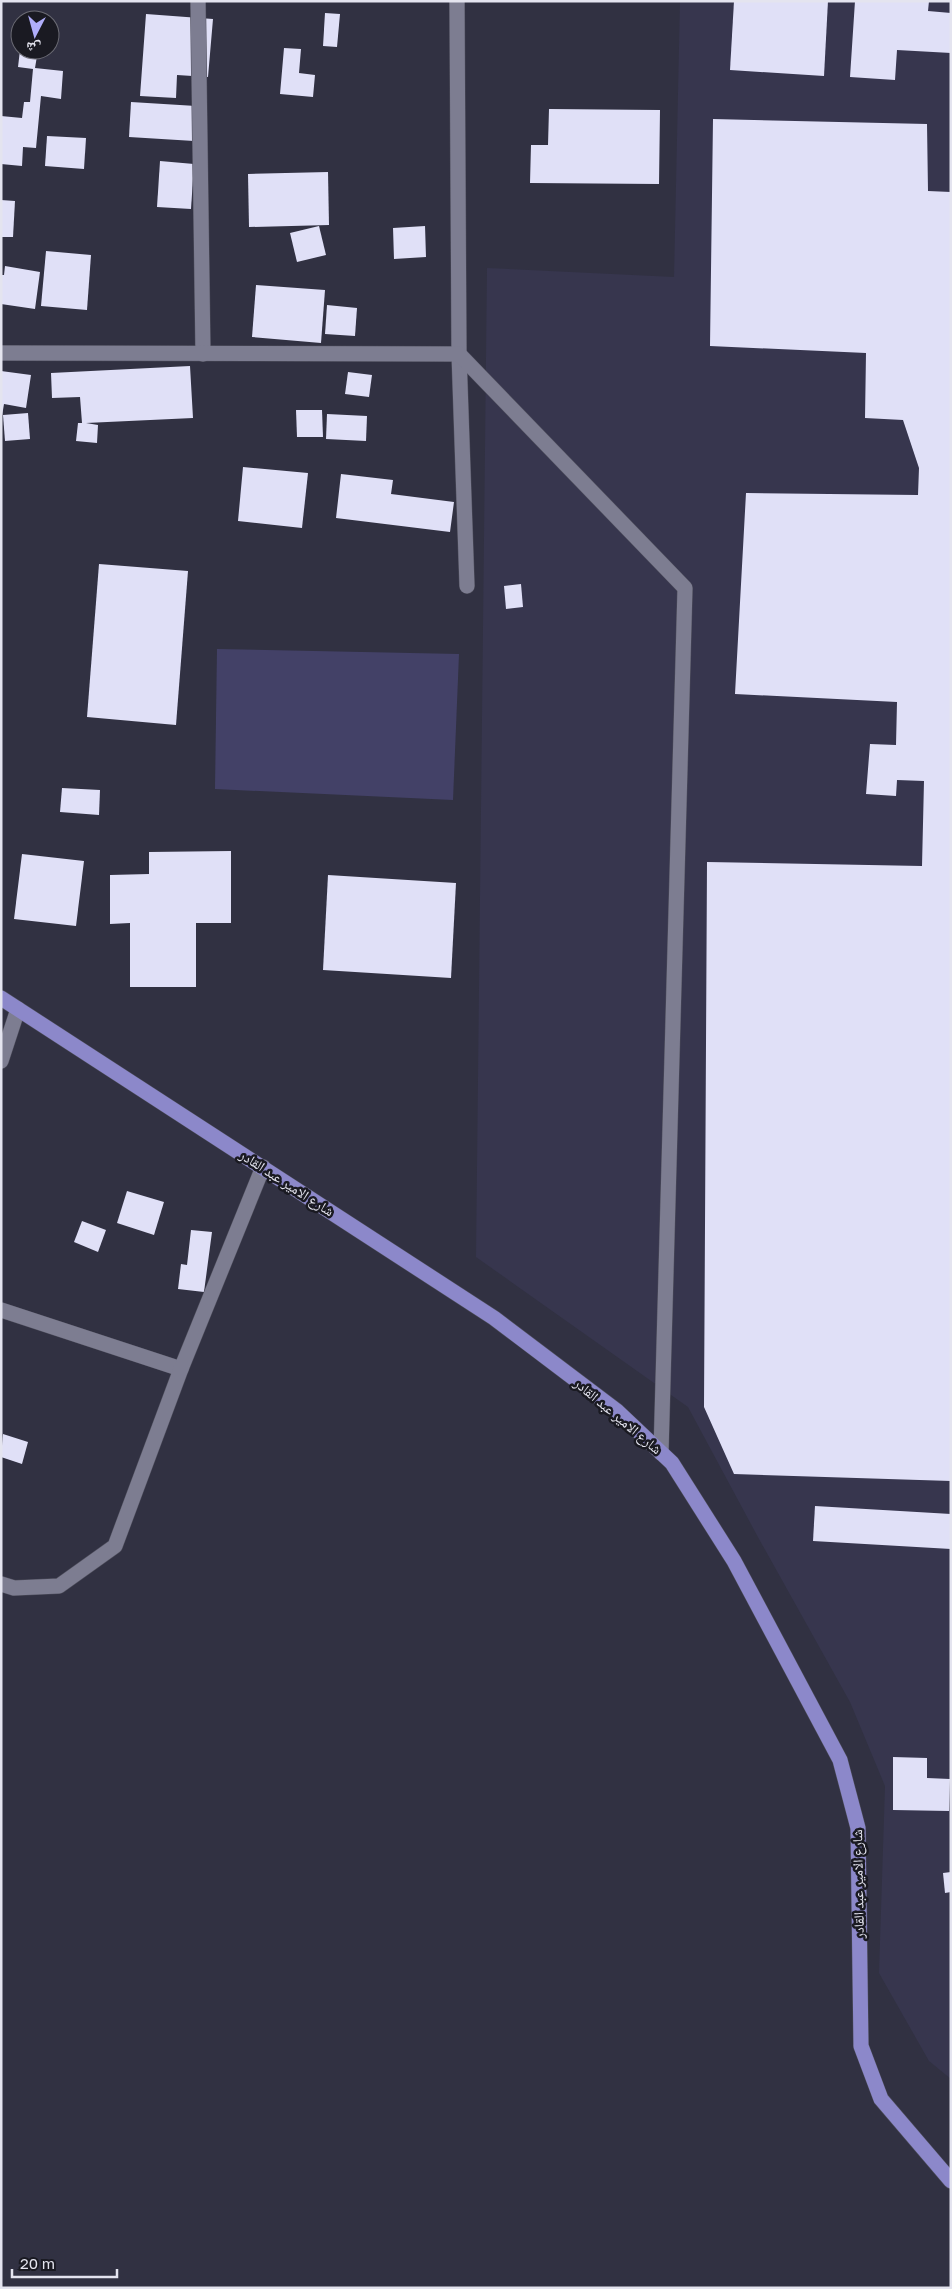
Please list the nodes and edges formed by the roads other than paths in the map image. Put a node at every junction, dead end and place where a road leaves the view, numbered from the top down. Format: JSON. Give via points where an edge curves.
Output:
{"nodes":[{"id":1,"x":198,"y":1,"type":"edge"},
{"id":2,"x":457,"y":1,"type":"edge"},
{"id":3,"x":1,"y":353,"type":"edge"},
{"id":4,"x":203,"y":354,"type":"junction"},
{"id":5,"x":459,"y":354,"type":"junction"},
{"id":6,"x":467,"y":586,"type":"dead end"},
{"id":7,"x":1,"y":998,"type":"edge"},
{"id":8,"x":18,"y":1009,"type":"junction"},
{"id":9,"x":1,"y":1061,"type":"edge"},
{"id":10,"x":263,"y":1167,"type":"junction"},
{"id":11,"x":1,"y":1310,"type":"edge"},
{"id":12,"x":181,"y":1369,"type":"junction"},
{"id":13,"x":661,"y":1453,"type":"junction"},
{"id":14,"x":1,"y":1584,"type":"edge"},
{"id":15,"x":951,"y":2181,"type":"edge"}],
"edges":[{"from":1,"to":4,"type":"street"},
{"from":2,"to":5,"type":"street"},
{"from":3,"to":4,"type":"street"},
{"from":4,"to":5,"type":"street"},
{"from":5,"to":6,"type":"street"},
{"from":5,"to":13,"type":"street","via":[[685,588]]},
{"from":7,"to":8,"type":"main road","name":"شارع الامير عبد القادر"},
{"from":8,"to":9,"type":"street"},
{"from":8,"to":10,"type":"main road","name":"شارع الامير عبد القادر"},
{"from":10,"to":12,"type":"street"},
{"from":10,"to":13,"type":"main road","name":"شارع الامير عبد القادر","via":[[494,1318],[617,1411]]},
{"from":11,"to":12,"type":"street"},
{"from":12,"to":14,"type":"street","via":[[116,1546],[59,1586],[14,1588]]},
{"from":13,"to":15,"type":"main road","name":"شارع الامير عبد القادر","via":[[672,1463],[734,1561],[840,1760],[858,1828],[861,2046],[881,2099]]}]}
